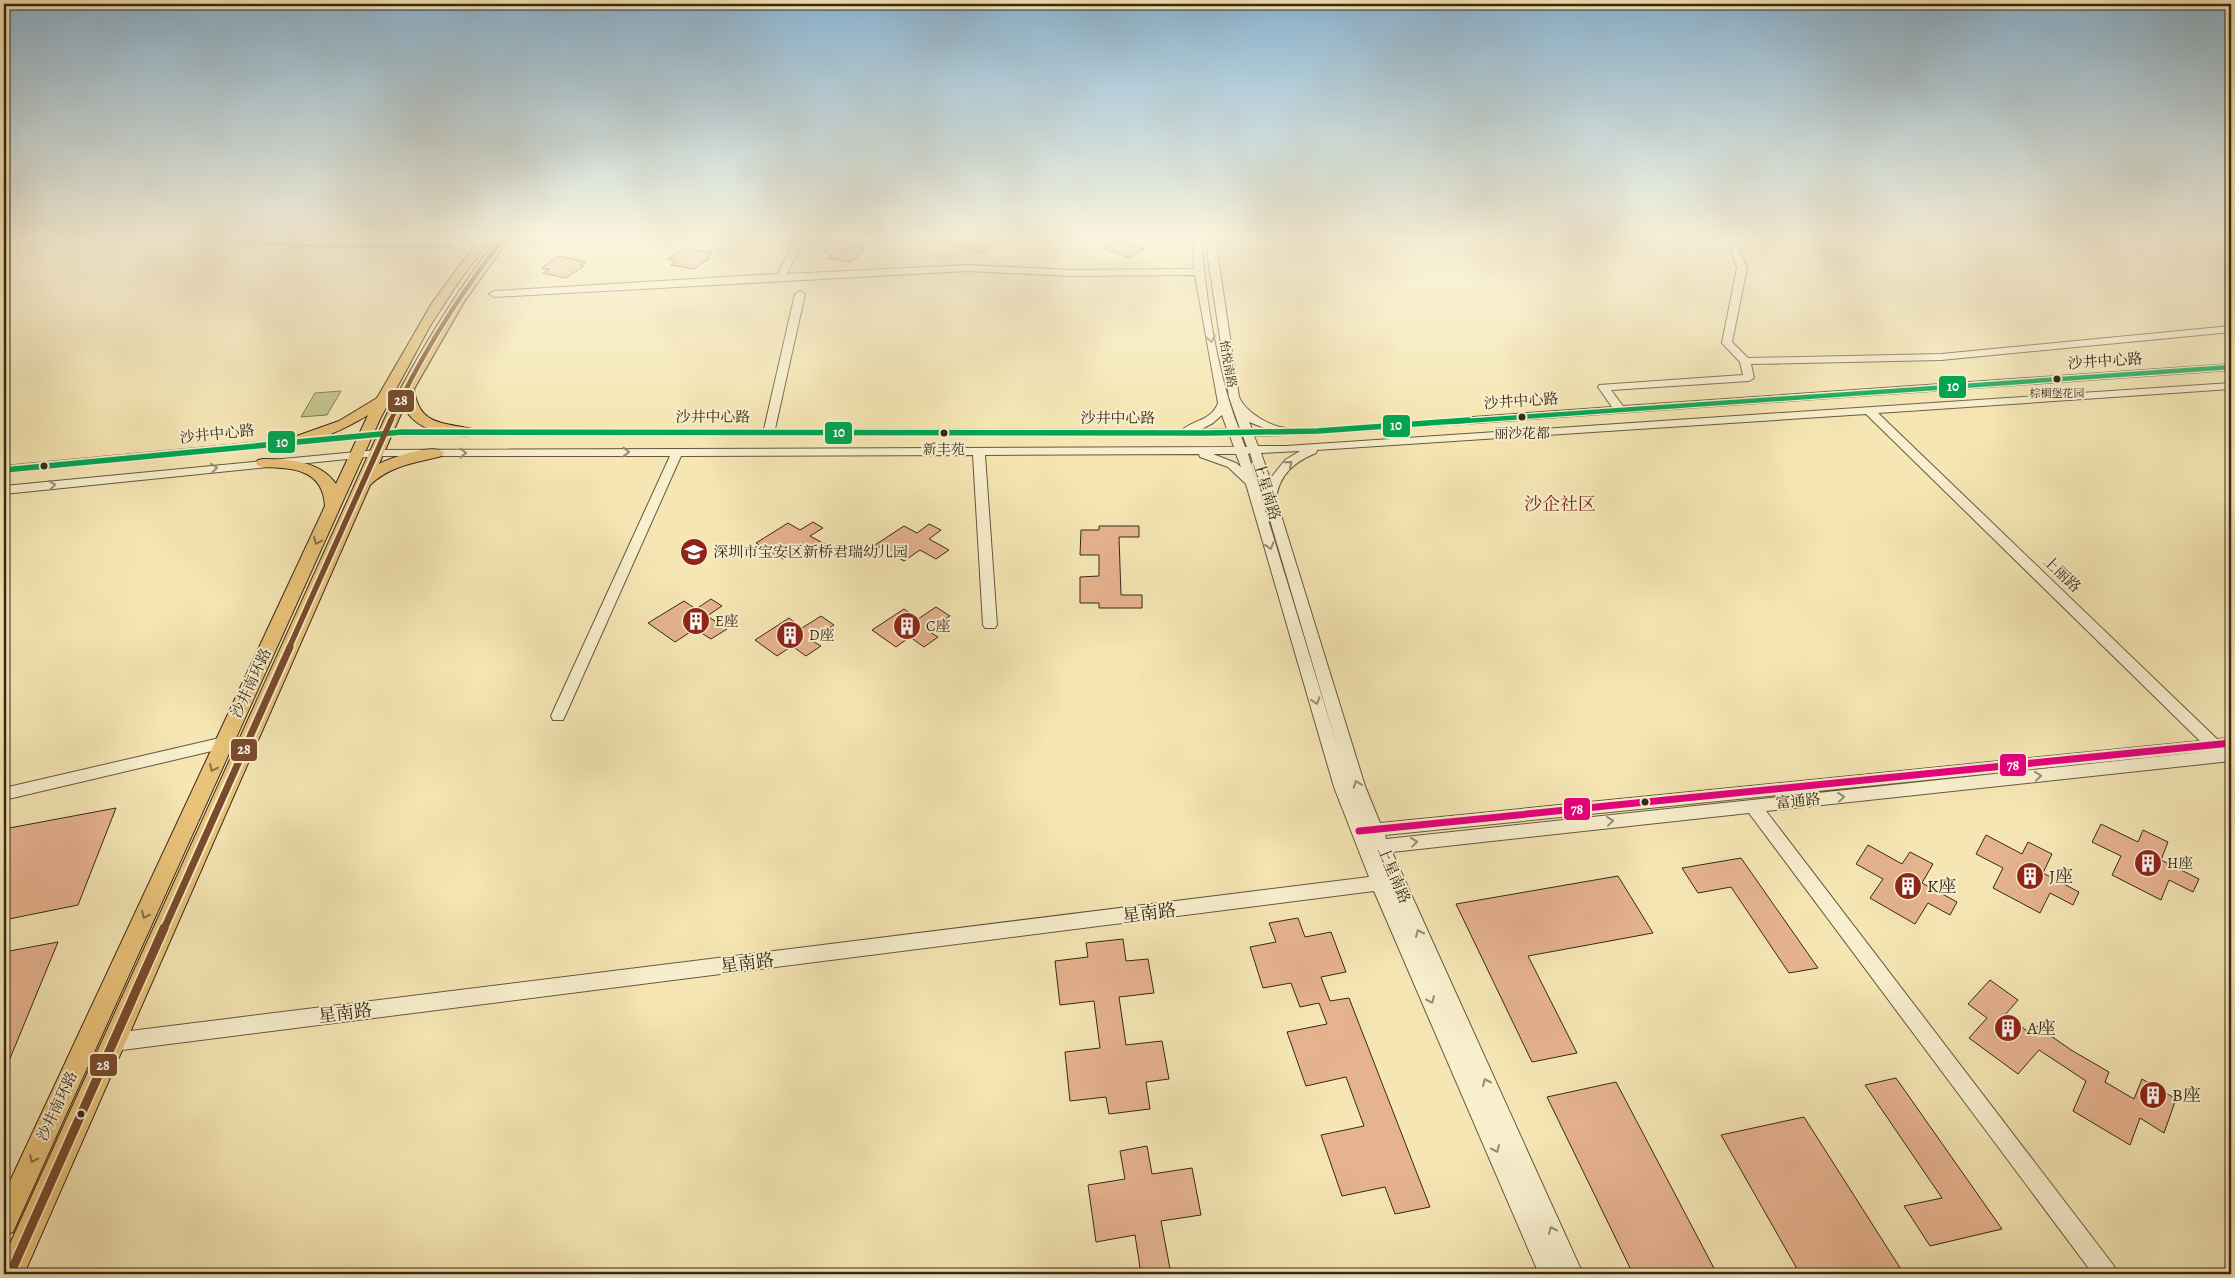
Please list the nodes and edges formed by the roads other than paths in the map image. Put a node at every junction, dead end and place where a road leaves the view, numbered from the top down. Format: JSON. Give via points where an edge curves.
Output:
{"nodes":[{"id":1,"x":442,"y":299,"type":"edge"},
{"id":2,"x":461,"y":299,"type":"edge"},
{"id":3,"x":799,"y":299,"type":"edge"},
{"id":4,"x":1204,"y":299,"type":"edge"},
{"id":5,"x":1219,"y":299,"type":"edge"},
{"id":6,"x":1736,"y":299,"type":"edge"},
{"id":7,"x":2231,"y":329,"type":"edge"},
{"id":8,"x":1745,"y":361,"type":"junction"},
{"id":9,"x":422,"y":363,"type":"junction"},
{"id":10,"x":402,"y":364,"type":"junction"},
{"id":11,"x":2231,"y":367,"type":"edge"},
{"id":12,"x":2231,"y":386,"type":"edge"},
{"id":13,"x":407,"y":390,"type":"junction"},
{"id":14,"x":383,"y":399,"type":"junction"},
{"id":15,"x":1223,"y":403,"type":"junction"},
{"id":16,"x":1236,"y":404,"type":"junction"},
{"id":17,"x":1620,"y":410,"type":"junction"},
{"id":18,"x":1870,"y":410,"type":"junction"},
{"id":19,"x":467,"y":432,"type":"junction"},
{"id":20,"x":769,"y":432,"type":"junction"},
{"id":21,"x":1240,"y":432,"type":"junction"},
{"id":22,"x":1294,"y":432,"type":"junction"},
{"id":23,"x":386,"y":433,"type":"junction"},
{"id":24,"x":1175,"y":433,"type":"junction"},
{"id":25,"x":366,"y":434,"type":"junction"},
{"id":26,"x":296,"y":441,"type":"junction"},
{"id":27,"x":1329,"y":447,"type":"junction"},
{"id":28,"x":1247,"y":450,"type":"junction"},
{"id":29,"x":1186,"y":451,"type":"junction"},
{"id":30,"x":676,"y":452,"type":"junction"},
{"id":31,"x":979,"y":452,"type":"junction"},
{"id":32,"x":377,"y":453,"type":"junction"},
{"id":33,"x":437,"y":453,"type":"junction"},
{"id":34,"x":357,"y":454,"type":"junction"},
{"id":35,"x":264,"y":463,"type":"junction"},
{"id":36,"x":4,"y":470,"type":"edge"},
{"id":37,"x":364,"y":483,"type":"junction"},
{"id":38,"x":1252,"y":484,"type":"junction"},
{"id":39,"x":4,"y":490,"type":"edge"},
{"id":40,"x":1271,"y":503,"type":"junction"},
{"id":41,"x":333,"y":507,"type":"junction"},
{"id":42,"x":990,"y":625,"type":"dead end"},
{"id":43,"x":558,"y":716,"type":"dead end"},
{"id":44,"x":224,"y":743,"type":"junction"},
{"id":45,"x":2213,"y":744,"type":"junction"},
{"id":46,"x":2230,"y":754,"type":"edge"},
{"id":47,"x":4,"y":794,"type":"edge"},
{"id":48,"x":1753,"y":806,"type":"junction"},
{"id":49,"x":1367,"y":831,"type":"junction"},
{"id":50,"x":1373,"y":847,"type":"junction"},
{"id":51,"x":1379,"y":883,"type":"junction"},
{"id":52,"x":114,"y":1042,"type":"junction"},
{"id":53,"x":4,"y":1223,"type":"edge"},
{"id":54,"x":10,"y":1274,"type":"edge"},
{"id":55,"x":1550,"y":1274,"type":"edge"},
{"id":56,"x":1572,"y":1274,"type":"edge"},
{"id":57,"x":2106,"y":1274,"type":"edge"}],
"edges":[{"from":1,"to":10,"type":"main road","name":"沙井南环路"},
{"from":2,"to":9,"type":"main road","name":"沙井南环路"},
{"from":3,"to":20,"type":"street"},
{"from":4,"to":15,"type":"street","name":"怡悦南路","one_way":true},
{"from":5,"to":16,"type":"street","name":"怡悦南路"},
{"from":6,"to":8,"type":"street","via":[[1728,343]]},
{"from":7,"to":8,"type":"street","via":[[1941,357]]},
{"from":8,"to":17,"type":"street","via":[[1749,378],[1603,386]]},
{"from":9,"to":10,"type":"main road","via":[[408,369]]},
{"from":9,"to":13,"type":"main road","name":"沙井南环路"},
{"from":10,"to":14,"type":"main road","name":"沙井南环路"},
{"from":11,"to":17,"type":"street","name":"沙井中心路"},
{"from":12,"to":18,"type":"street"},
{"from":13,"to":19,"type":"main road","via":[[410,407],[421,420]]},
{"from":13,"to":23,"type":"main road","name":"沙井南环路"},
{"from":14,"to":25,"type":"main road","name":"沙井南环路"},
{"from":14,"to":26,"type":"main road","via":[[344,424]]},
{"from":15,"to":21,"type":"street","name":"怡悦南路"},
{"from":15,"to":24,"type":"street","via":[[1210,420]]},
{"from":16,"to":21,"type":"street","name":"怡悦南路"},
{"from":16,"to":22,"type":"street","via":[[1258,422]]},
{"from":17,"to":22,"type":"street","name":"沙井中心路"},
{"from":18,"to":27,"type":"street"},
{"from":18,"to":45,"type":"street","name":"上丽路"},
{"from":19,"to":20,"type":"street","name":"沙井中心路"},
{"from":19,"to":23,"type":"street","name":"沙井中心路"},
{"from":20,"to":24,"type":"street","name":"沙井中心路"},
{"from":21,"to":22,"type":"street","name":"沙井中心路"},
{"from":21,"to":24,"type":"street","name":"沙井中心路"},
{"from":21,"to":28,"type":"street","name":"上星南路"},
{"from":23,"to":25,"type":"street","name":"沙井中心路"},
{"from":23,"to":32,"type":"main road","name":"沙井南环路"},
{"from":25,"to":26,"type":"street","name":"沙井中心路"},
{"from":25,"to":34,"type":"main road","name":"沙井南环路"},
{"from":26,"to":36,"type":"street","name":"沙井中心路"},
{"from":27,"to":28,"type":"street"},
{"from":40,"to":27,"type":"street","one_way":true,"via":[[1274,482],[1286,465],[1307,452]]},
{"from":28,"to":29,"type":"street"},
{"from":28,"to":38,"type":"street","name":"上星南路"},
{"from":28,"to":40,"type":"street","name":"上星南路"},
{"from":29,"to":31,"type":"street"},
{"from":29,"to":38,"type":"street","via":[[1226,462]]},
{"from":30,"to":31,"type":"street"},
{"from":33,"to":30,"type":"street","one_way":true},
{"from":30,"to":43,"type":"street"},
{"from":31,"to":42,"type":"street"},
{"from":32,"to":33,"type":"street"},
{"from":32,"to":34,"type":"street"},
{"from":32,"to":37,"type":"main road","name":"沙井南环路"},
{"from":33,"to":37,"type":"main road","via":[[389,466]]},
{"from":34,"to":35,"type":"street"},
{"from":34,"to":41,"type":"main road","name":"沙井南环路"},
{"from":39,"to":35,"type":"street","one_way":true},
{"from":35,"to":41,"type":"main road","via":[[289,464],[318,473],[330,485]]},
{"from":37,"to":52,"type":"main road","name":"沙井南环路"},
{"from":38,"to":49,"type":"street","name":"上星南路","one_way":true,"via":[[1342,786]]},
{"from":49,"to":40,"type":"street","name":"上星南路","one_way":true,"via":[[1357,786]]},
{"from":41,"to":44,"type":"main road","name":"沙井南环路","one_way":true},
{"from":44,"to":47,"type":"street"},
{"from":44,"to":53,"type":"main road","name":"沙井南环路","one_way":true},
{"from":45,"to":46,"type":"street","name":"富通路"},
{"from":45,"to":49,"type":"street","name":"富通路"},
{"from":48,"to":46,"type":"street","name":"富通路","one_way":true},
{"from":50,"to":48,"type":"street","name":"富通路","one_way":true},
{"from":48,"to":57,"type":"street"},
{"from":49,"to":50,"type":"street","name":"上星南路"},
{"from":50,"to":51,"type":"street","name":"上星南路"},
{"from":56,"to":50,"type":"street","name":"上星南路","one_way":true},
{"from":51,"to":52,"type":"street","name":"星南路"},
{"from":51,"to":55,"type":"street","name":"上星南路","one_way":true},
{"from":52,"to":54,"type":"main road","name":"沙井南环路"}]}
